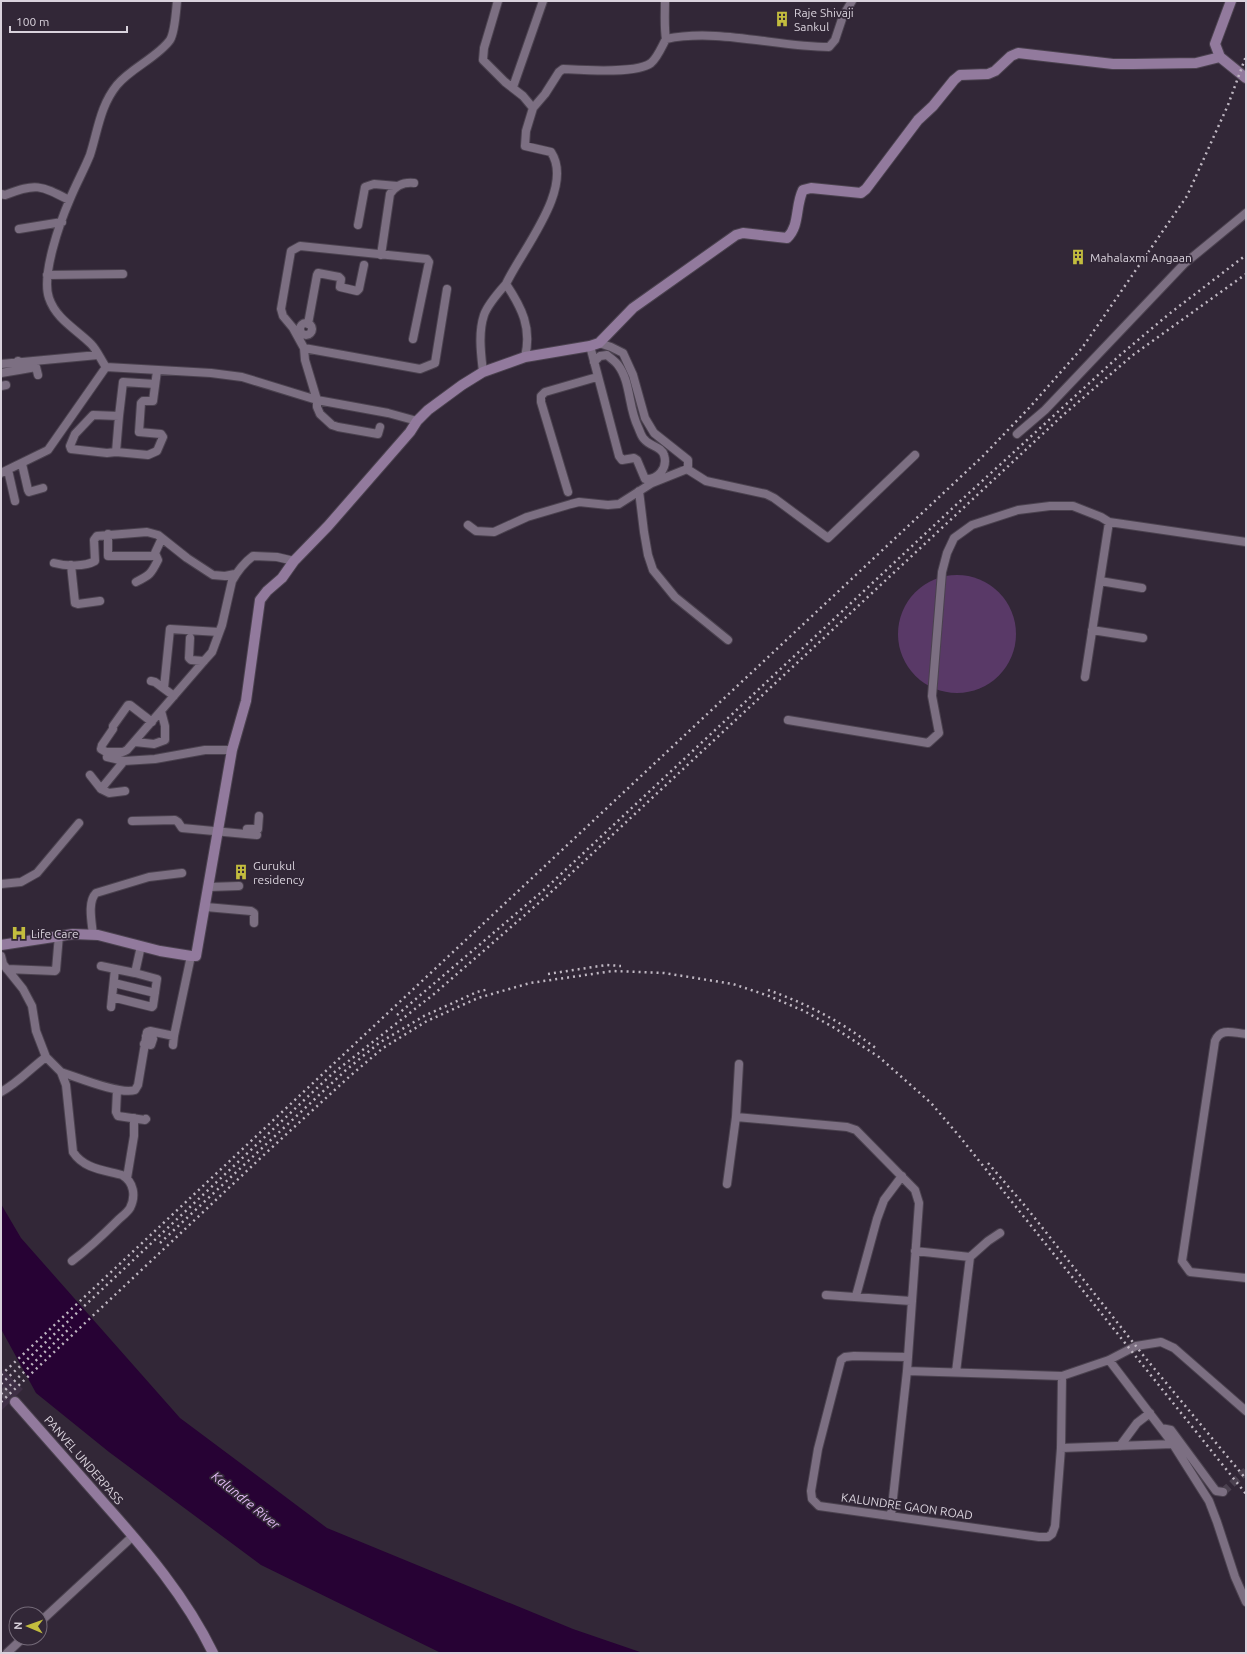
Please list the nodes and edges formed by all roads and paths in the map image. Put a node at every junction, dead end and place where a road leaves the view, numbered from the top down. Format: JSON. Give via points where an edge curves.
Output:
{"nodes":[{"id":1,"x":177,"y":1,"type":"edge"},
{"id":2,"x":498,"y":1,"type":"edge"},
{"id":3,"x":543,"y":1,"type":"edge"},
{"id":4,"x":665,"y":1,"type":"edge"},
{"id":5,"x":852,"y":1,"type":"edge"},
{"id":6,"x":1231,"y":1,"type":"edge"},
{"id":7,"x":666,"y":39,"type":"junction"},
{"id":8,"x":1220,"y":57,"type":"junction"},
{"id":9,"x":1246,"y":78,"type":"edge"},
{"id":10,"x":513,"y":87,"type":"junction"},
{"id":11,"x":533,"y":108,"type":"junction"},
{"id":12,"x":414,"y":183,"type":"dead end"},
{"id":13,"x":397,"y":186,"type":"junction"},
{"id":14,"x":1,"y":194,"type":"edge"},
{"id":15,"x":70,"y":200,"type":"junction"},
{"id":16,"x":1246,"y":213,"type":"edge"},
{"id":17,"x":62,"y":222,"type":"junction"},
{"id":18,"x":358,"y":225,"type":"dead end"},
{"id":19,"x":19,"y":229,"type":"dead end"},
{"id":20,"x":381,"y":255,"type":"junction"},
{"id":21,"x":364,"y":265,"type":"dead end"},
{"id":22,"x":123,"y":274,"type":"dead end"},
{"id":23,"x":47,"y":275,"type":"junction"},
{"id":24,"x":506,"y":284,"type":"junction"},
{"id":25,"x":448,"y":290,"type":"dead end"},
{"id":26,"x":413,"y":339,"type":"dead end"},
{"id":27,"x":303,"y":342,"type":"junction"},
{"id":28,"x":594,"y":345,"type":"junction"},
{"id":29,"x":98,"y":354,"type":"junction"},
{"id":30,"x":525,"y":357,"type":"junction"},
{"id":31,"x":594,"y":362,"type":"junction"},
{"id":32,"x":5,"y":363,"type":"edge"},
{"id":33,"x":19,"y":366,"type":"junction"},
{"id":34,"x":106,"y":367,"type":"junction"},
{"id":35,"x":124,"y":368,"type":"junction"},
{"id":36,"x":157,"y":371,"type":"junction"},
{"id":37,"x":483,"y":372,"type":"junction"},
{"id":38,"x":38,"y":375,"type":"dead end"},
{"id":39,"x":597,"y":377,"type":"junction"},
{"id":40,"x":6,"y":379,"type":"edge"},
{"id":41,"x":122,"y":382,"type":"junction"},
{"id":42,"x":155,"y":384,"type":"junction"},
{"id":43,"x":317,"y":400,"type":"junction"},
{"id":44,"x":119,"y":416,"type":"junction"},
{"id":45,"x":417,"y":421,"type":"junction"},
{"id":46,"x":380,"y":427,"type":"dead end"},
{"id":47,"x":1016,"y":434,"type":"dead end"},
{"id":48,"x":116,"y":452,"type":"junction"},
{"id":49,"x":916,"y":455,"type":"dead end"},
{"id":50,"x":22,"y":464,"type":"junction"},
{"id":51,"x":687,"y":469,"type":"junction"},
{"id":52,"x":24,"y":472,"type":"junction"},
{"id":53,"x":6,"y":473,"type":"edge"},
{"id":54,"x":43,"y":488,"type":"dead end"},
{"id":55,"x":639,"y":491,"type":"junction"},
{"id":56,"x":568,"y":492,"type":"dead end"},
{"id":57,"x":15,"y":501,"type":"dead end"},
{"id":58,"x":1109,"y":522,"type":"junction"},
{"id":59,"x":468,"y":525,"type":"dead end"},
{"id":60,"x":108,"y":534,"type":"junction"},
{"id":61,"x":162,"y":538,"type":"junction"},
{"id":62,"x":1246,"y":542,"type":"edge"},
{"id":63,"x":156,"y":556,"type":"junction"},
{"id":64,"x":294,"y":560,"type":"junction"},
{"id":65,"x":54,"y":563,"type":"dead end"},
{"id":66,"x":71,"y":565,"type":"junction"},
{"id":67,"x":235,"y":574,"type":"junction"},
{"id":68,"x":1100,"y":581,"type":"junction"},
{"id":69,"x":136,"y":582,"type":"dead end"},
{"id":70,"x":1142,"y":588,"type":"dead end"},
{"id":71,"x":100,"y":601,"type":"dead end"},
{"id":72,"x":1092,"y":630,"type":"junction"},
{"id":73,"x":219,"y":632,"type":"junction"},
{"id":74,"x":190,"y":638,"type":"dead end"},
{"id":75,"x":1143,"y":638,"type":"dead end"},
{"id":76,"x":728,"y":640,"type":"dead end"},
{"id":77,"x":204,"y":662,"type":"junction"},
{"id":78,"x":1085,"y":677,"type":"dead end"},
{"id":79,"x":151,"y":681,"type":"dead end"},
{"id":80,"x":164,"y":688,"type":"junction"},
{"id":81,"x":174,"y":696,"type":"junction"},
{"id":82,"x":161,"y":711,"type":"junction"},
{"id":83,"x":788,"y":720,"type":"dead end"},
{"id":84,"x":152,"y":722,"type":"junction"},
{"id":85,"x":135,"y":742,"type":"junction"},
{"id":86,"x":232,"y":750,"type":"junction"},
{"id":87,"x":107,"y":757,"type":"dead end"},
{"id":88,"x":124,"y":761,"type":"junction"},
{"id":89,"x":90,"y":775,"type":"dead end"},
{"id":90,"x":101,"y":789,"type":"junction"},
{"id":91,"x":125,"y":791,"type":"dead end"},
{"id":92,"x":259,"y":816,"type":"dead end"},
{"id":93,"x":132,"y":821,"type":"dead end"},
{"id":94,"x":79,"y":823,"type":"dead end"},
{"id":95,"x":219,"y":832,"type":"junction"},
{"id":96,"x":182,"y":873,"type":"dead end"},
{"id":97,"x":1,"y":884,"type":"edge"},
{"id":98,"x":239,"y":886,"type":"dead end"},
{"id":99,"x":209,"y":887,"type":"junction"},
{"id":100,"x":206,"y":907,"type":"junction"},
{"id":101,"x":254,"y":923,"type":"dead end"},
{"id":102,"x":59,"y":935,"type":"junction"},
{"id":103,"x":92,"y":935,"type":"junction"},
{"id":104,"x":1,"y":945,"type":"edge"},
{"id":105,"x":141,"y":946,"type":"junction"},
{"id":106,"x":1,"y":956,"type":"edge"},
{"id":107,"x":191,"y":956,"type":"junction"},
{"id":108,"x":102,"y":966,"type":"dead end"},
{"id":109,"x":7,"y":969,"type":"junction"},
{"id":110,"x":115,"y":969,"type":"junction"},
{"id":111,"x":136,"y":973,"type":"junction"},
{"id":112,"x":114,"y":983,"type":"junction"},
{"id":113,"x":155,"y":992,"type":"junction"},
{"id":114,"x":112,"y":997,"type":"junction"},
{"id":115,"x":111,"y":1007,"type":"dead end"},
{"id":116,"x":1246,"y":1034,"type":"edge"},
{"id":117,"x":174,"y":1036,"type":"junction"},
{"id":118,"x":173,"y":1045,"type":"dead end"},
{"id":119,"x":46,"y":1056,"type":"junction"},
{"id":120,"x":739,"y":1064,"type":"dead end"},
{"id":121,"x":61,"y":1072,"type":"junction"},
{"id":122,"x":117,"y":1090,"type":"junction"},
{"id":123,"x":1,"y":1092,"type":"edge"},
{"id":124,"x":736,"y":1117,"type":"junction"},
{"id":125,"x":134,"y":1118,"type":"junction"},
{"id":126,"x":146,"y":1119,"type":"dead end"},
{"id":127,"x":902,"y":1176,"type":"junction"},
{"id":128,"x":126,"y":1178,"type":"junction"},
{"id":129,"x":727,"y":1184,"type":"dead end"},
{"id":130,"x":1000,"y":1233,"type":"dead end"},
{"id":131,"x":915,"y":1251,"type":"junction"},
{"id":132,"x":970,"y":1258,"type":"junction"},
{"id":133,"x":72,"y":1261,"type":"dead end"},
{"id":134,"x":1246,"y":1278,"type":"edge"},
{"id":135,"x":826,"y":1295,"type":"dead end"},
{"id":136,"x":856,"y":1296,"type":"junction"},
{"id":137,"x":912,"y":1301,"type":"junction"},
{"id":138,"x":907,"y":1357,"type":"junction"},
{"id":139,"x":1109,"y":1360,"type":"junction"},
{"id":140,"x":907,"y":1370,"type":"junction"},
{"id":141,"x":956,"y":1372,"type":"junction"},
{"id":142,"x":1062,"y":1376,"type":"junction"},
{"id":143,"x":15,"y":1402,"type":"tunnel mouth"},
{"id":144,"x":1246,"y":1412,"type":"edge"},
{"id":145,"x":1150,"y":1413,"type":"junction"},
{"id":146,"x":1161,"y":1428,"type":"junction"},
{"id":147,"x":1173,"y":1444,"type":"junction"},
{"id":148,"x":1120,"y":1446,"type":"junction"},
{"id":149,"x":1061,"y":1448,"type":"junction"},
{"id":150,"x":1223,"y":1492,"type":"dead end"},
{"id":151,"x":890,"y":1516,"type":"junction"},
{"id":152,"x":133,"y":1536,"type":"junction"},
{"id":153,"x":1246,"y":1602,"type":"edge"},
{"id":154,"x":48,"y":1615,"type":"edge"},
{"id":155,"x":14,"y":1646,"type":"edge"},
{"id":156,"x":7,"y":1653,"type":"edge"},
{"id":157,"x":213,"y":1653,"type":"edge"}],
"edges":[{"from":1,"to":15,"type":"street","via":[[171,39],[122,78],[110,95],[101,112],[90,155]]},
{"from":2,"to":10,"type":"street","via":[[483,60]]},
{"from":3,"to":10,"type":"street"},
{"from":4,"to":7,"type":"street"},
{"from":5,"to":7,"type":"street","via":[[843,16],[835,40],[829,47],[709,36]]},
{"from":6,"to":8,"type":"street","via":[[1216,44]]},
{"from":7,"to":11,"type":"street","via":[[652,62],[643,68],[563,69]]},
{"from":8,"to":9,"type":"street"},
{"from":8,"to":28,"type":"street","via":[[1196,63],[1113,64],[1018,53],[988,74],[960,76],[918,120],[861,193],[811,188],[803,190],[799,197],[795,227],[787,238],[743,233],[736,235],[633,308]]},
{"from":10,"to":11,"type":"street"},
{"from":11,"to":24,"type":"street","via":[[526,131],[525,146],[551,152],[556,158],[557,179],[552,200],[542,223]]},
{"from":12,"to":13,"type":"street","via":[[407,182]]},
{"from":13,"to":18,"type":"street","via":[[374,184],[364,187]]},
{"from":13,"to":20,"type":"street","via":[[390,194]]},
{"from":14,"to":15,"type":"street","via":[[5,195],[26,187],[38,187]]},
{"from":15,"to":17,"type":"street"},
{"from":16,"to":47,"type":"street","via":[[1184,264],[1045,410]]},
{"from":17,"to":19,"type":"street"},
{"from":17,"to":23,"type":"street"},
{"from":20,"to":26,"type":"street","via":[[427,259],[429,262]]},
{"from":20,"to":27,"type":"street","via":[[300,246],[291,251],[281,309],[283,316]]},
{"from":21,"to":27,"type":"street","via":[[357,291],[342,289],[341,279],[338,277],[318,273],[316,275],[308,324],[300,327]]},
{"from":22,"to":23,"type":"street"},
{"from":23,"to":29,"type":"street","via":[[48,298],[57,315],[92,345]]},
{"from":24,"to":30,"type":"street","via":[[518,304],[527,327]]},
{"from":24,"to":37,"type":"street","via":[[485,314],[481,343]]},
{"from":25,"to":27,"type":"street","via":[[435,363],[432,365],[420,369]]},
{"from":27,"to":43,"type":"street","via":[[305,360]]},
{"from":28,"to":30,"type":"street"},
{"from":28,"to":31,"type":"street"},
{"from":28,"to":51,"type":"street","via":[[611,347],[623,353],[633,375],[645,418],[654,433],[688,460]]},
{"from":29,"to":33,"type":"street"},
{"from":29,"to":34,"type":"street"},
{"from":30,"to":37,"type":"street"},
{"from":31,"to":39,"type":"street"},
{"from":31,"to":39,"type":"street","via":[[600,356],[606,355],[624,374],[635,422],[643,439],[661,450],[664,455],[664,467],[655,478],[645,479],[634,458],[622,460],[619,456]]},
{"from":32,"to":33,"type":"street"},
{"from":32,"to":40,"type":"street"},
{"from":33,"to":38,"type":"street","via":[[36,368]]},
{"from":33,"to":40,"type":"street"},
{"from":34,"to":35,"type":"street"},
{"from":34,"to":50,"type":"street","via":[[85,391],[48,450]]},
{"from":35,"to":36,"type":"street"},
{"from":35,"to":41,"type":"street"},
{"from":36,"to":42,"type":"street"},
{"from":36,"to":43,"type":"street","via":[[242,377]]},
{"from":37,"to":45,"type":"street","via":[[440,401]]},
{"from":39,"to":56,"type":"street","via":[[545,392],[541,396]]},
{"from":41,"to":42,"type":"street"},
{"from":41,"to":44,"type":"street"},
{"from":42,"to":48,"type":"street","via":[[153,401],[141,403],[139,432],[161,434],[163,437],[157,451],[148,455]]},
{"from":43,"to":45,"type":"street"},
{"from":43,"to":46,"type":"street","via":[[320,414],[332,425],[378,434]]},
{"from":44,"to":48,"type":"street"},
{"from":44,"to":48,"type":"street","via":[[93,415],[75,434],[70,446],[71,449]]},
{"from":45,"to":64,"type":"street","via":[[328,526]]},
{"from":49,"to":51,"type":"street","via":[[828,538],[766,494],[706,481]]},
{"from":50,"to":52,"type":"street"},
{"from":50,"to":53,"type":"street"},
{"from":51,"to":55,"type":"street"},
{"from":52,"to":53,"type":"street"},
{"from":52,"to":54,"type":"street","via":[[30,492]]},
{"from":53,"to":57,"type":"street"},
{"from":55,"to":59,"type":"street","via":[[619,504],[579,502],[527,517],[494,532],[476,531]]},
{"from":55,"to":76,"type":"street","via":[[653,570],[675,597]]},
{"from":58,"to":62,"type":"street"},
{"from":58,"to":68,"type":"street"},
{"from":58,"to":83,"type":"street","via":[[1073,506],[1050,506],[1018,510],[972,525],[954,538],[942,572],[934,664],[932,696],[939,733],[928,743]]},
{"from":60,"to":61,"type":"street","via":[[147,532]]},
{"from":60,"to":63,"type":"street","via":[[108,556]]},
{"from":60,"to":66,"type":"street","via":[[95,537],[95,561]]},
{"from":61,"to":63,"type":"street","via":[[156,548]]},
{"from":61,"to":67,"type":"street","via":[[213,575]]},
{"from":63,"to":69,"type":"street","via":[[158,560],[149,576]]},
{"from":64,"to":67,"type":"street","via":[[253,556]]},
{"from":64,"to":86,"type":"street","via":[[282,578],[260,600],[246,701]]},
{"from":65,"to":66,"type":"street"},
{"from":66,"to":71,"type":"street","via":[[75,603]]},
{"from":67,"to":73,"type":"street"},
{"from":68,"to":70,"type":"street"},
{"from":68,"to":72,"type":"street"},
{"from":72,"to":75,"type":"street"},
{"from":72,"to":78,"type":"street"},
{"from":73,"to":77,"type":"street","via":[[212,652]]},
{"from":73,"to":80,"type":"street","via":[[170,629]]},
{"from":74,"to":77,"type":"street","via":[[189,658]]},
{"from":77,"to":81,"type":"street"},
{"from":79,"to":80,"type":"street"},
{"from":80,"to":81,"type":"street"},
{"from":81,"to":82,"type":"street"},
{"from":82,"to":84,"type":"street"},
{"from":82,"to":85,"type":"street","via":[[165,740],[154,744]]},
{"from":84,"to":85,"type":"street"},
{"from":84,"to":85,"type":"street","via":[[128,705],[101,749],[106,752],[123,752]]},
{"from":86,"to":88,"type":"street","via":[[205,750],[155,759]]},
{"from":86,"to":95,"type":"street"},
{"from":87,"to":88,"type":"street"},
{"from":88,"to":90,"type":"street"},
{"from":89,"to":90,"type":"street"},
{"from":90,"to":91,"type":"street","via":[[109,793]]},
{"from":92,"to":95,"type":"street","via":[[258,829],[252,833]]},
{"from":93,"to":95,"type":"street","via":[[175,820],[182,828]]},
{"from":94,"to":97,"type":"street","via":[[37,874],[21,882]]},
{"from":95,"to":99,"type":"street"},
{"from":96,"to":103,"type":"street","via":[[149,877],[93,896]]},
{"from":98,"to":99,"type":"street"},
{"from":99,"to":100,"type":"street"},
{"from":100,"to":101,"type":"street","via":[[251,911],[254,912]]},
{"from":100,"to":107,"type":"street","via":[[196,956]]},
{"from":102,"to":103,"type":"street"},
{"from":102,"to":104,"type":"street"},
{"from":102,"to":109,"type":"street","via":[[55,971]]},
{"from":103,"to":105,"type":"street"},
{"from":105,"to":107,"type":"street"},
{"from":105,"to":111,"type":"street"},
{"from":106,"to":109,"type":"street"},
{"from":107,"to":117,"type":"street"},
{"from":108,"to":110,"type":"street"},
{"from":109,"to":119,"type":"street","via":[[23,989],[32,1006],[36,1031]]},
{"from":110,"to":111,"type":"street"},
{"from":110,"to":112,"type":"street"},
{"from":111,"to":113,"type":"street","via":[[157,979]]},
{"from":112,"to":113,"type":"street"},
{"from":112,"to":114,"type":"street"},
{"from":113,"to":114,"type":"street","via":[[152,1007]]},
{"from":114,"to":115,"type":"street"},
{"from":116,"to":134,"type":"street","via":[[1222,1032],[1214,1041],[1182,1261],[1190,1272]]},
{"from":117,"to":118,"type":"street"},
{"from":117,"to":122,"type":"street","via":[[150,1030],[147,1032],[138,1085],[131,1092]]},
{"from":119,"to":121,"type":"street"},
{"from":119,"to":123,"type":"street","via":[[11,1087]]},
{"from":120,"to":124,"type":"street"},
{"from":121,"to":122,"type":"street"},
{"from":121,"to":128,"type":"street","via":[[66,1085],[73,1152],[89,1166]]},
{"from":122,"to":125,"type":"street","via":[[118,1116]]},
{"from":124,"to":127,"type":"street","via":[[847,1127],[856,1130]]},
{"from":124,"to":129,"type":"street"},
{"from":125,"to":126,"type":"street"},
{"from":125,"to":128,"type":"street","via":[[134,1136]]},
{"from":127,"to":131,"type":"street","via":[[915,1190],[919,1203]]},
{"from":127,"to":136,"type":"street","via":[[884,1200]]},
{"from":128,"to":133,"type":"street","via":[[135,1194],[129,1209],[94,1244]]},
{"from":130,"to":132,"type":"street"},
{"from":131,"to":132,"type":"street"},
{"from":131,"to":137,"type":"street"},
{"from":132,"to":141,"type":"street"},
{"from":135,"to":136,"type":"street"},
{"from":136,"to":137,"type":"street"},
{"from":137,"to":138,"type":"street"},
{"from":138,"to":140,"type":"street"},
{"from":138,"to":151,"type":"street","name":"KALUNDRE GAON ROAD","via":[[854,1356],[841,1360],[818,1449],[811,1491],[812,1499],[819,1506]]},
{"from":139,"to":142,"type":"street"},
{"from":139,"to":144,"type":"street","via":[[1136,1346],[1161,1342],[1174,1348]]},
{"from":139,"to":145,"type":"street"},
{"from":140,"to":141,"type":"street"},
{"from":140,"to":151,"type":"street"},
{"from":141,"to":142,"type":"street"},
{"from":142,"to":149,"type":"street","name":"KALUNDRE GAON ROAD"},
{"from":143,"to":152,"type":"street","name":"PANVEL UNDERPASS"},
{"from":145,"to":146,"type":"street"},
{"from":145,"to":148,"type":"street","via":[[1137,1422]]},
{"from":146,"to":147,"type":"street"},
{"from":146,"to":150,"type":"street","via":[[1171,1430],[1216,1491]]},
{"from":147,"to":148,"type":"street"},
{"from":147,"to":153,"type":"street","via":[[1209,1501]]},
{"from":148,"to":149,"type":"street"},
{"from":149,"to":151,"type":"street","name":"KALUNDRE GAON ROAD","via":[[1055,1526],[1048,1537]]},
{"from":152,"to":154,"type":"street"},
{"from":152,"to":157,"type":"street","name":"PANVEL UNDERPASS","via":[[187,1605]]},
{"from":155,"to":156,"type":"street"}]}
